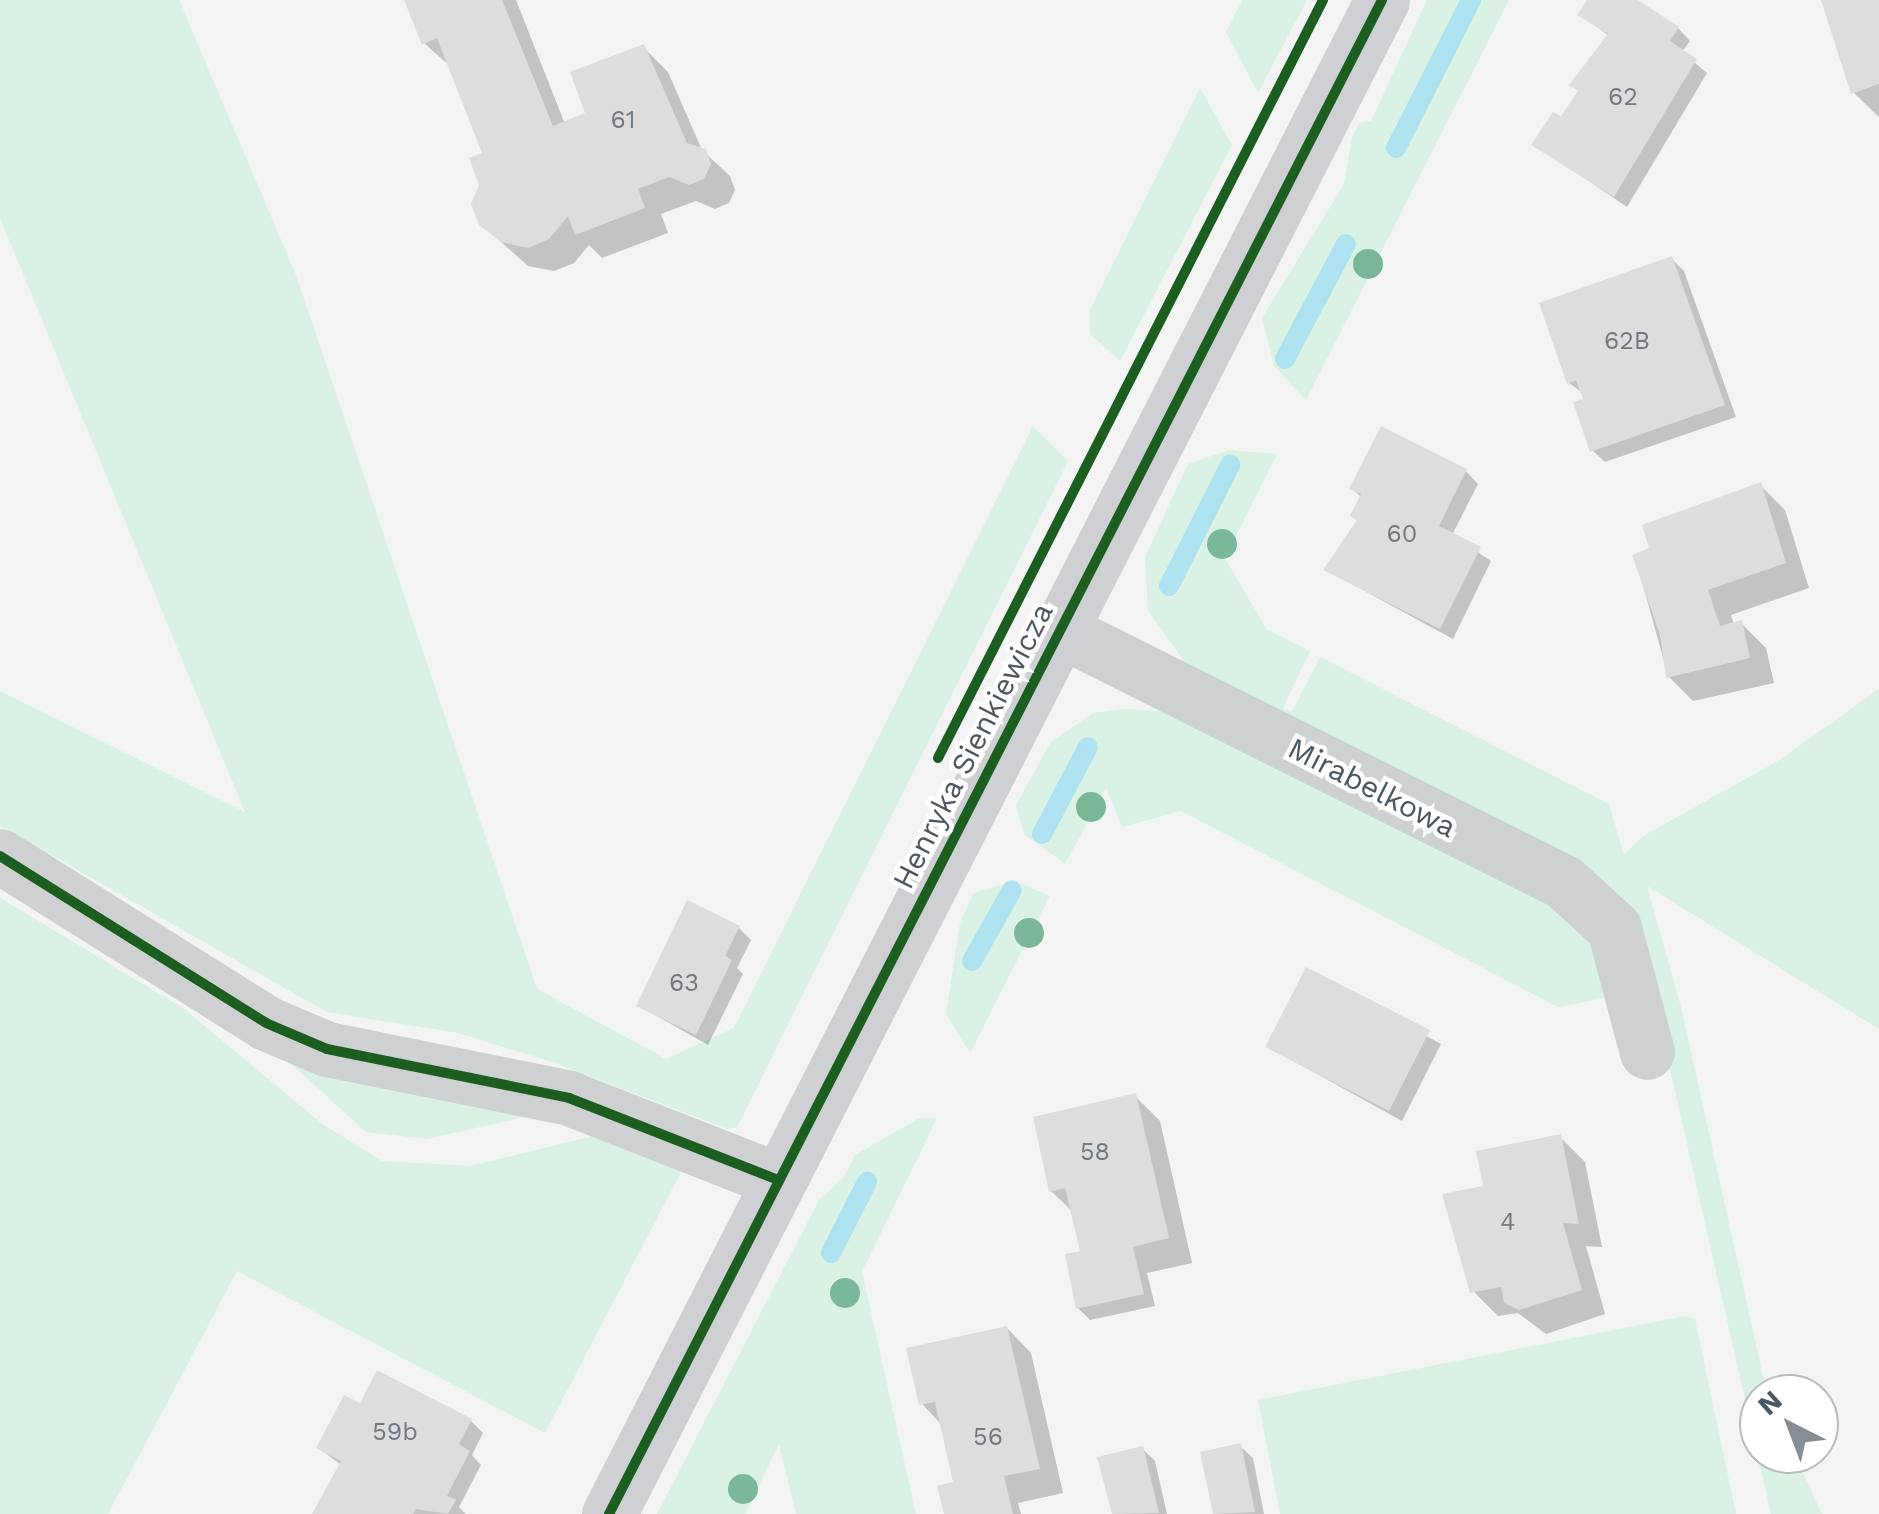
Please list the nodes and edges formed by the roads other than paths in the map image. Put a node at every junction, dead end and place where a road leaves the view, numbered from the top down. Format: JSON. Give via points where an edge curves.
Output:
{"nodes":[{"id":1,"x":1382,"y":0,"type":"edge"},
{"id":2,"x":1060,"y":630,"type":"junction"},
{"id":3,"x":0,"y":856,"type":"edge"},
{"id":4,"x":1647,"y":1052,"type":"dead end"},
{"id":5,"x":778,"y":1180,"type":"junction"},
{"id":6,"x":608,"y":1514,"type":"edge"}],
"edges":[{"from":1,"to":2,"type":"street","name":"Henryka Sienkiewicza"},
{"from":2,"to":4,"type":"street","name":"Mirabelkowa","via":[[1564,882],[1614,928]]},
{"from":2,"to":5,"type":"street","name":"Henryka Sienkiewicza"},
{"from":3,"to":5,"type":"street","via":[[266,1023],[326,1050],[569,1098]]},
{"from":5,"to":6,"type":"street","name":"Henryka Sienkiewicza"}]}
